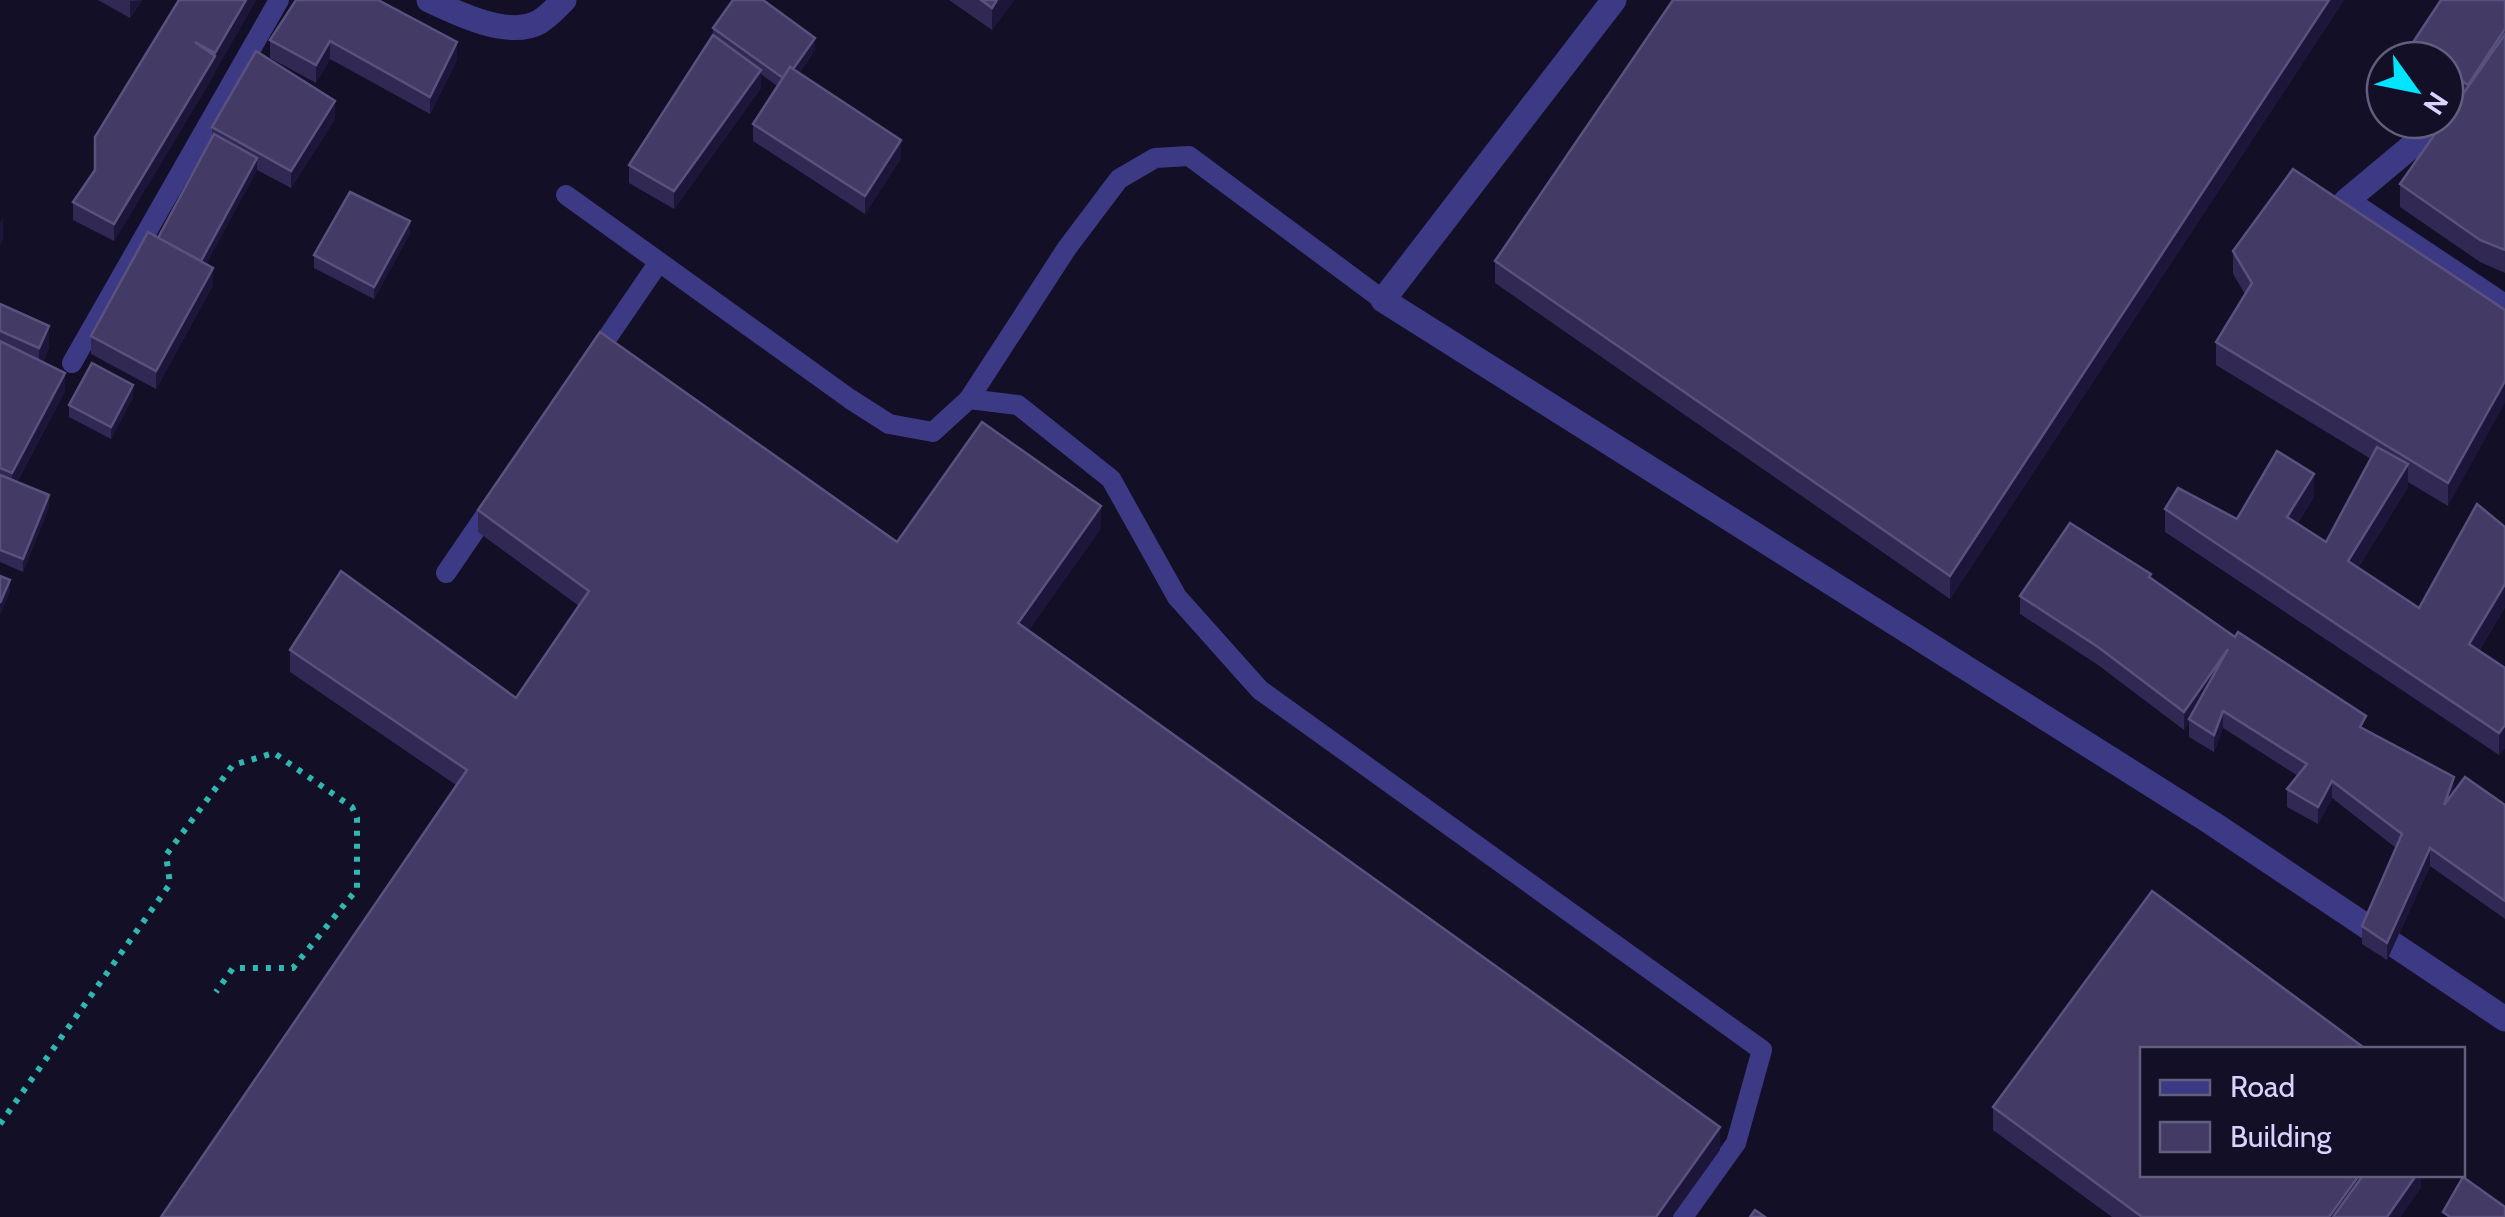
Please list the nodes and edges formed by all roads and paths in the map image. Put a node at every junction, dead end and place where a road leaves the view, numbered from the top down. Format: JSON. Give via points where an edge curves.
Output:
{"nodes":[{"id":1,"x":278,"y":0,"type":"edge"},
{"id":2,"x":429,"y":0,"type":"edge"},
{"id":3,"x":564,"y":0,"type":"edge"},
{"id":4,"x":1614,"y":0,"type":"edge"},
{"id":5,"x":2419,"y":140,"type":"edge"},
{"id":6,"x":566,"y":195,"type":"dead end"},
{"id":7,"x":659,"y":262,"type":"junction"},
{"id":8,"x":1383,"y":300,"type":"junction"},
{"id":9,"x":2505,"y":308,"type":"edge"},
{"id":10,"x":72,"y":363,"type":"dead end"},
{"id":11,"x":580,"y":377,"type":"edge"},
{"id":12,"x":969,"y":399,"type":"junction"},
{"id":13,"x":502,"y":492,"type":"edge"},
{"id":14,"x":446,"y":573,"type":"dead end"},
{"id":15,"x":216,"y":992,"type":"dead end"},
{"id":16,"x":2505,"y":1018,"type":"edge"},
{"id":17,"x":0,"y":1124,"type":"edge"},
{"id":18,"x":1683,"y":1217,"type":"edge"}],
"edges":[{"from":1,"to":10,"type":"lane"},
{"from":2,"to":3,"type":"street","via":[[470,20],[512,26],[537,24]]},
{"from":4,"to":8,"type":"street"},
{"from":5,"to":9,"type":"street","via":[[2346,201]]},
{"from":6,"to":7,"type":"lane"},
{"from":7,"to":11,"type":"lane"},
{"from":7,"to":12,"type":"lane","via":[[890,424],[933,432]]},
{"from":8,"to":12,"type":"lane","via":[[1189,156],[1155,158],[1120,179]]},
{"from":8,"to":16,"type":"street","via":[[2212,822]]},
{"from":12,"to":18,"type":"lane","via":[[1018,406],[1111,478],[1178,596],[1260,690],[1762,1050],[1736,1142]]},
{"from":13,"to":14,"type":"lane"},
{"from":15,"to":17,"type":"path","via":[[233,968],[293,968],[357,890],[352,808],[274,753],[233,765],[166,855],[170,884]]}]}
